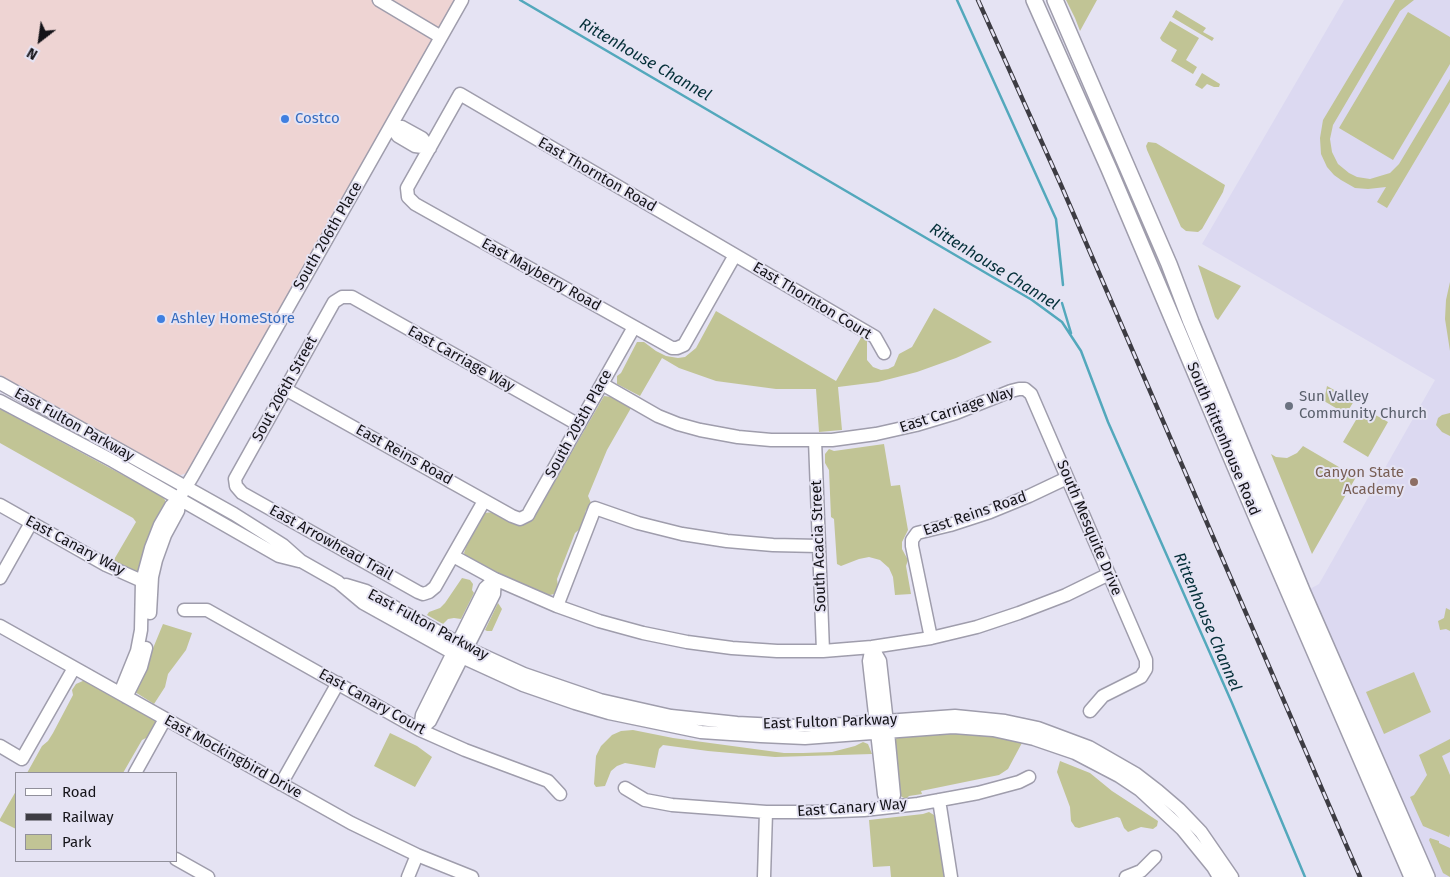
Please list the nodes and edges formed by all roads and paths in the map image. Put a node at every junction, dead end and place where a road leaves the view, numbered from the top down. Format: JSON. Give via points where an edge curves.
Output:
{"nodes":[{"id":1,"x":379,"y":0,"type":"edge"},
{"id":2,"x":462,"y":0,"type":"edge"},
{"id":3,"x":1034,"y":0,"type":"edge"},
{"id":4,"x":1055,"y":0,"type":"edge"},
{"id":5,"x":441,"y":37,"type":"junction"},
{"id":6,"x":391,"y":126,"type":"junction"},
{"id":7,"x":430,"y":148,"type":"junction"},
{"id":8,"x":735,"y":255,"type":"junction"},
{"id":9,"x":1168,"y":260,"type":"junction"},
{"id":10,"x":1151,"y":268,"type":"junction"},
{"id":11,"x":342,"y":297,"type":"joint"},
{"id":12,"x":634,"y":327,"type":"junction"},
{"id":13,"x":884,"y":353,"type":"dead end"},
{"id":14,"x":0,"y":383,"type":"edge"},
{"id":15,"x":602,"y":384,"type":"junction"},
{"id":16,"x":285,"y":389,"type":"junction"},
{"id":17,"x":1025,"y":389,"type":"joint"},
{"id":18,"x":0,"y":401,"type":"edge"},
{"id":19,"x":578,"y":425,"type":"junction"},
{"id":20,"x":815,"y":440,"type":"junction"},
{"id":21,"x":1067,"y":478,"type":"junction"},
{"id":22,"x":236,"y":486,"type":"joint"},
{"id":23,"x":182,"y":493,"type":"junction"},
{"id":24,"x":484,"y":501,"type":"junction"},
{"id":25,"x":0,"y":505,"type":"edge"},
{"id":26,"x":523,"y":518,"type":"joint"},
{"id":27,"x":31,"y":523,"type":"junction"},
{"id":28,"x":819,"y":546,"type":"junction"},
{"id":29,"x":453,"y":556,"type":"junction"},
{"id":30,"x":1109,"y":574,"type":"junction"},
{"id":31,"x":0,"y":578,"type":"edge"},
{"id":32,"x":495,"y":579,"type":"junction"},
{"id":33,"x":147,"y":581,"type":"junction"},
{"id":34,"x":557,"y":606,"type":"junction"},
{"id":35,"x":184,"y":610,"type":"dead end"},
{"id":36,"x":0,"y":626,"type":"edge"},
{"id":37,"x":931,"y":638,"type":"junction"},
{"id":38,"x":872,"y":647,"type":"junction"},
{"id":39,"x":460,"y":650,"type":"junction"},
{"id":40,"x":823,"y":650,"type":"junction"},
{"id":41,"x":74,"y":668,"type":"junction"},
{"id":42,"x":338,"y":683,"type":"junction"},
{"id":43,"x":123,"y":695,"type":"junction"},
{"id":44,"x":1090,"y":711,"type":"dead end"},
{"id":45,"x":165,"y":719,"type":"junction"},
{"id":46,"x":882,"y":727,"type":"junction"},
{"id":47,"x":420,"y":730,"type":"junction"},
{"id":48,"x":0,"y":746,"type":"edge"},
{"id":49,"x":136,"y":772,"type":"edge"},
{"id":50,"x":1374,"y":773,"type":"junction"},
{"id":51,"x":1029,"y":777,"type":"dead end"},
{"id":52,"x":281,"y":784,"type":"junction"},
{"id":53,"x":626,"y":788,"type":"dead end"},
{"id":54,"x":560,"y":794,"type":"dead end"},
{"id":55,"x":939,"y":800,"type":"junction"},
{"id":56,"x":889,"y":807,"type":"junction"},
{"id":57,"x":766,"y":812,"type":"junction"},
{"id":58,"x":417,"y":855,"type":"junction"},
{"id":59,"x":1155,"y":857,"type":"dead end"},
{"id":60,"x":178,"y":860,"type":"edge"},
{"id":61,"x":208,"y":877,"type":"edge"},
{"id":62,"x":408,"y":877,"type":"edge"},
{"id":63,"x":472,"y":877,"type":"edge"},
{"id":64,"x":764,"y":877,"type":"edge"},
{"id":65,"x":951,"y":877,"type":"edge"},
{"id":66,"x":1126,"y":877,"type":"edge"},
{"id":67,"x":1219,"y":877,"type":"edge"},
{"id":68,"x":1232,"y":877,"type":"edge"},
{"id":69,"x":1412,"y":877,"type":"edge"},
{"id":70,"x":1427,"y":877,"type":"edge"}],
"edges":[{"from":1,"to":5,"type":"street"},
{"from":2,"to":5,"type":"street","name":"South 206th Place"},
{"from":3,"to":10,"type":"main road","name":"South Rittenhouse Road"},
{"from":4,"to":9,"type":"main road","name":"South Rittenhouse Road"},
{"from":5,"to":6,"type":"street","name":"South 206th Place"},
{"from":6,"to":7,"type":"street","via":[[398,136],[415,146]]},
{"from":6,"to":23,"type":"street","name":"South 206th Place"},
{"from":7,"to":8,"type":"street","name":"East Thornton Road","via":[[460,94]]},
{"from":7,"to":12,"type":"street","name":"East Mayberry Road","via":[[407,188],[408,197],[415,204]]},
{"from":8,"to":12,"type":"street","name":"East Mayberry Road","via":[[684,345],[677,348],[668,346]]},
{"from":8,"to":13,"type":"street","name":"East Thornton Court","via":[[875,337]]},
{"from":9,"to":10,"type":"main road"},
{"from":9,"to":50,"type":"main road","name":"South Rittenhouse Road"},
{"from":10,"to":50,"type":"main road","name":"South Rittenhouse Road"},
{"from":11,"to":16,"type":"street","name":"Sout 206th Street","via":[[334,302]]},
{"from":11,"to":19,"type":"street","name":"East Carriage Way","via":[[352,297]]},
{"from":12,"to":15,"type":"street","name":"South 205th Place"},
{"from":14,"to":23,"type":"street","name":"East Fulton Parkway"},
{"from":15,"to":19,"type":"street","name":"South 205th Place"},
{"from":15,"to":20,"type":"street","name":"East Carriage Way","via":[[658,416],[700,430],[771,440]]},
{"from":16,"to":22,"type":"street","name":"Sout 206th Street","via":[[236,475]]},
{"from":16,"to":24,"type":"street","name":"East Reins Road"},
{"from":17,"to":20,"type":"street","name":"East Carriage Way","via":[[1019,388],[916,425],[876,434]]},
{"from":17,"to":21,"type":"street","name":"South Mesquite Drive","via":[[1031,394]]},
{"from":18,"to":23,"type":"street","name":"East Fulton Parkway"},
{"from":19,"to":26,"type":"street","name":"South 205th Place"},
{"from":20,"to":28,"type":"street","name":"South Acacia Street"},
{"from":21,"to":30,"type":"street","name":"South Mesquite Drive"},
{"from":21,"to":37,"type":"street","name":"East Reins Road","via":[[990,512],[917,533],[912,546]]},
{"from":22,"to":29,"type":"street","name":"East Arrowhead Trail","via":[[242,493],[418,592],[429,592],[436,587]]},
{"from":23,"to":33,"type":"street","name":"South 206th Place","via":[[178,510]]},
{"from":23,"to":39,"type":"street","name":"East Fulton Parkway","via":[[284,544],[301,561],[338,582],[366,592]]},
{"from":24,"to":26,"type":"street","name":"East Reins Road","via":[[517,519]]},
{"from":24,"to":29,"type":"street"},
{"from":25,"to":27,"type":"street","name":"East Canary Way"},
{"from":27,"to":31,"type":"street"},
{"from":27,"to":33,"type":"street","name":"East Canary Way","via":[[106,565]]},
{"from":28,"to":34,"type":"street","via":[[728,542],[638,523],[595,508]]},
{"from":28,"to":40,"type":"street","name":"South Acacia Street"},
{"from":29,"to":32,"type":"street"},
{"from":30,"to":37,"type":"street","via":[[1019,614]]},
{"from":30,"to":44,"type":"street","name":"South Mesquite Drive","via":[[1146,660],[1146,669],[1141,676],[1103,696]]},
{"from":32,"to":34,"type":"street"},
{"from":32,"to":39,"type":"street","via":[[485,588]]},
{"from":33,"to":43,"type":"street","name":"South 206th Place","via":[[147,645],[141,666]]},
{"from":34,"to":40,"type":"street","via":[[643,633],[687,642],[777,651]]},
{"from":35,"to":42,"type":"street","name":"East Canary Court","via":[[207,610]]},
{"from":36,"to":41,"type":"street","name":"East Mockingbird Drive"},
{"from":37,"to":38,"type":"street"},
{"from":38,"to":40,"type":"street"},
{"from":38,"to":46,"type":"street","via":[[868,660]]},
{"from":39,"to":46,"type":"street","name":"East Fulton Parkway","via":[[600,700],[671,716],[769,726]]},
{"from":39,"to":47,"type":"street","via":[[422,715]]},
{"from":41,"to":43,"type":"street","name":"East Mockingbird Drive"},
{"from":41,"to":48,"type":"street","via":[[22,759]]},
{"from":42,"to":47,"type":"street","name":"East Canary Court"},
{"from":42,"to":52,"type":"street"},
{"from":43,"to":45,"type":"street","name":"East Mockingbird Drive"},
{"from":45,"to":49,"type":"street"},
{"from":45,"to":52,"type":"street","name":"East Mockingbird Drive"},
{"from":46,"to":56,"type":"street","via":[[884,794]]},
{"from":46,"to":67,"type":"street","name":"East Fulton Parkway","via":[[985,729],[1034,739],[1075,753],[1119,776],[1161,808],[1188,836]]},
{"from":46,"to":68,"type":"street","name":"East Fulton Parkway","via":[[936,716],[978,717],[1038,728],[1089,747],[1136,774],[1180,809]]},
{"from":47,"to":54,"type":"street","name":"East Canary Court","via":[[548,781]]},
{"from":50,"to":69,"type":"main road","name":"South Rittenhouse Road"},
{"from":50,"to":70,"type":"main road","name":"South Rittenhouse Road"},
{"from":51,"to":55,"type":"street"},
{"from":52,"to":58,"type":"street","name":"East Mockingbird Drive","via":[[350,823]]},
{"from":53,"to":57,"type":"street","via":[[646,800],[672,805]]},
{"from":55,"to":56,"type":"street","name":"East Canary Way"},
{"from":55,"to":65,"type":"street"},
{"from":56,"to":57,"type":"street","name":"East Canary Way"},
{"from":57,"to":64,"type":"street"},
{"from":58,"to":62,"type":"street"},
{"from":58,"to":63,"type":"street","name":"East Mockingbird Drive"},
{"from":59,"to":66,"type":"street","via":[[1141,871]]},
{"from":60,"to":61,"type":"street"}]}
